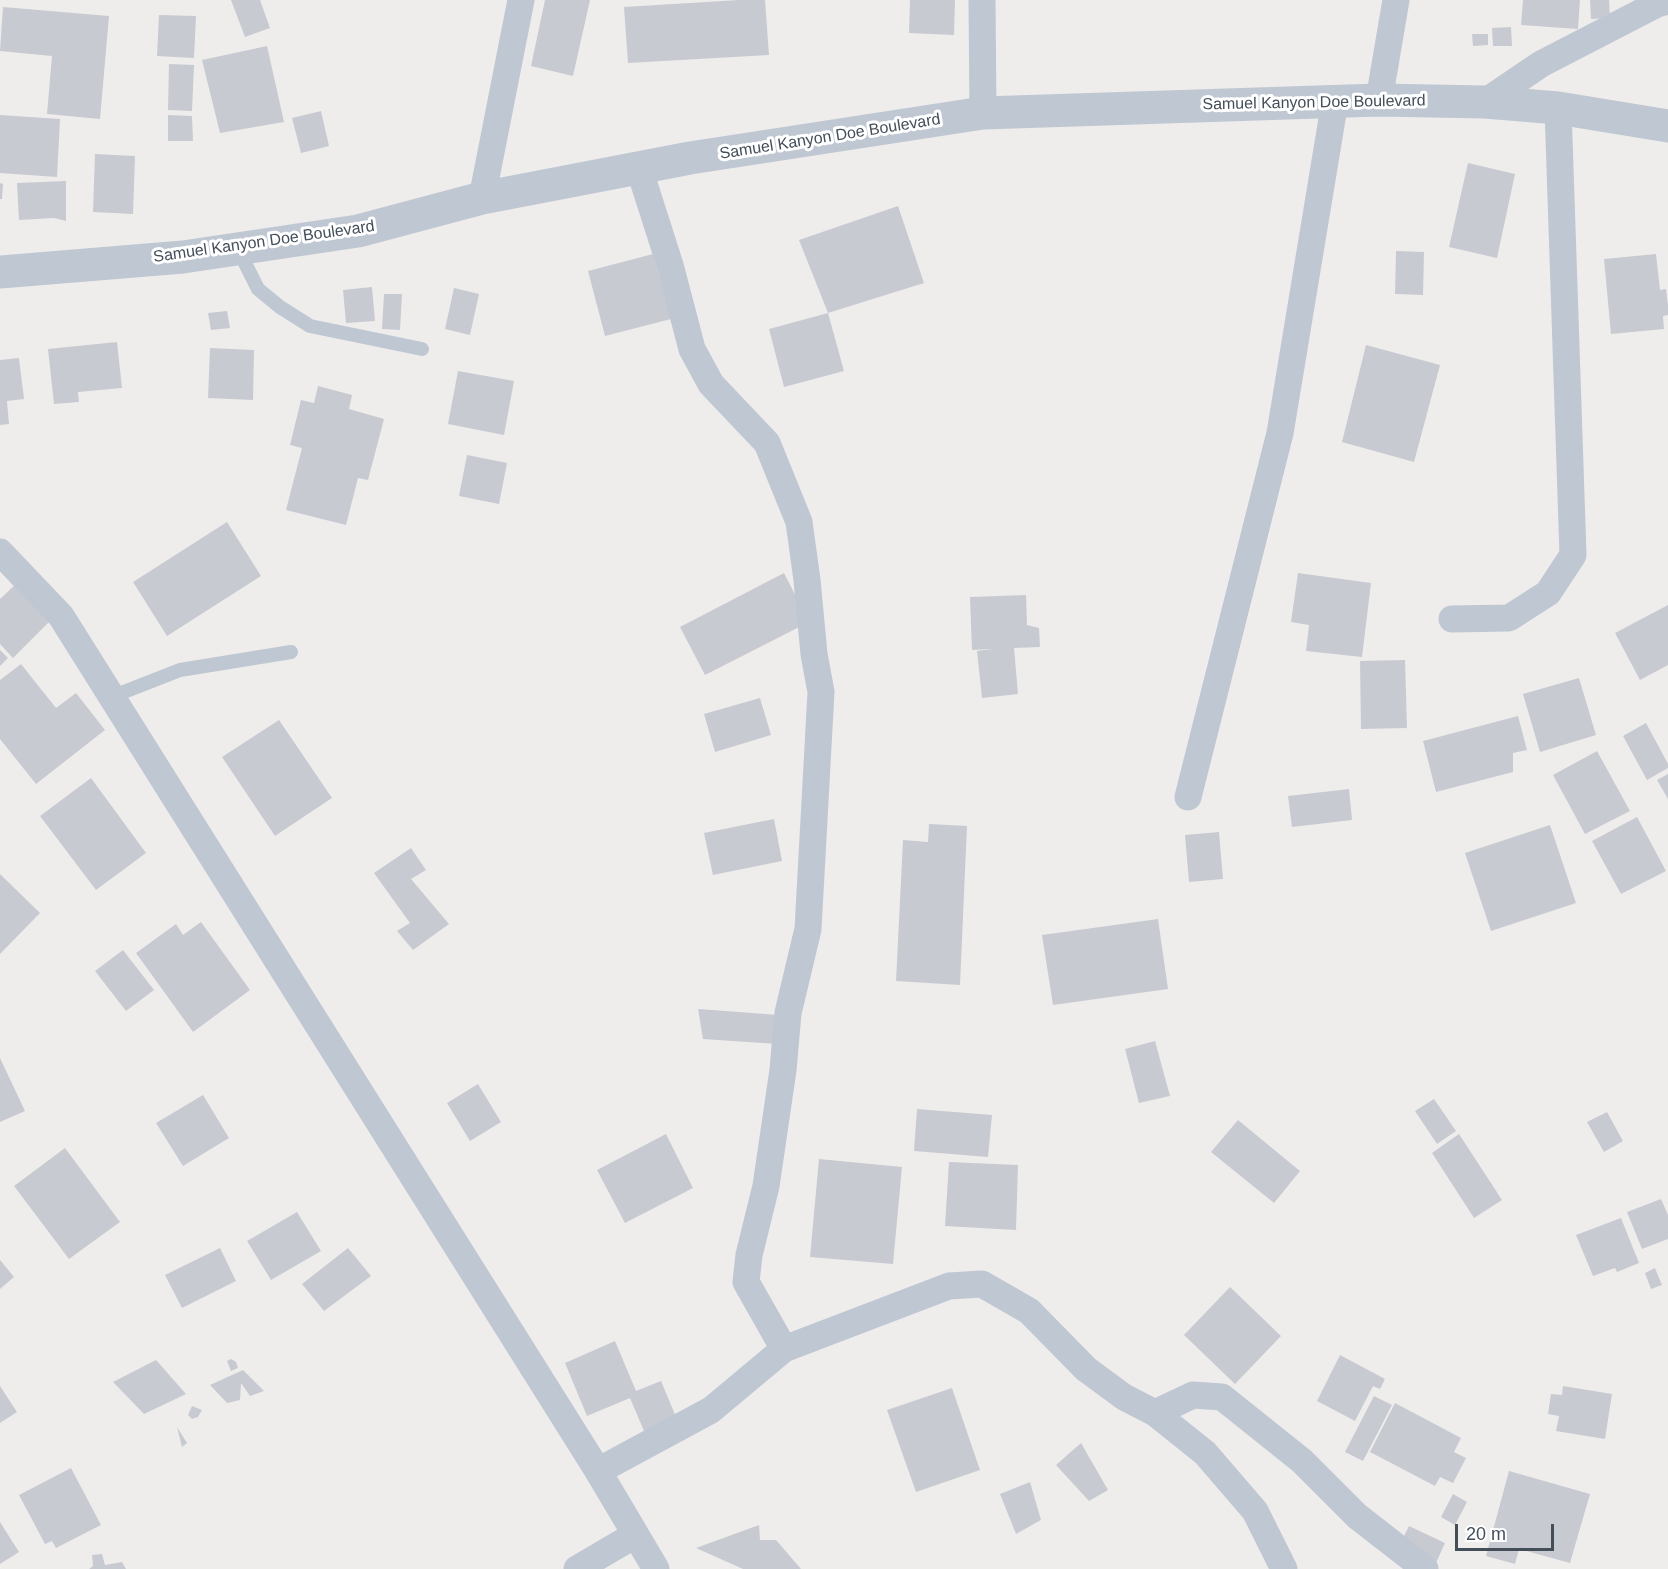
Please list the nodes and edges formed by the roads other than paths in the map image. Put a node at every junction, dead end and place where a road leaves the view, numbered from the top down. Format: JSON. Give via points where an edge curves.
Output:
{"nodes":[{"id":1,"x":521,"y":0,"type":"edge"},
{"id":2,"x":981,"y":0,"type":"edge"},
{"id":3,"x":1396,"y":0,"type":"edge"},
{"id":4,"x":1668,"y":1,"type":"edge"},
{"id":5,"x":1379,"y":100,"type":"junction"},
{"id":6,"x":1335,"y":101,"type":"junction"},
{"id":7,"x":1485,"y":102,"type":"junction"},
{"id":8,"x":1558,"y":108,"type":"junction"},
{"id":9,"x":983,"y":113,"type":"junction"},
{"id":10,"x":1668,"y":126,"type":"edge"},
{"id":11,"x":639,"y":168,"type":"junction"},
{"id":12,"x":482,"y":198,"type":"junction"},
{"id":13,"x":238,"y":248,"type":"junction"},
{"id":14,"x":0,"y":272,"type":"edge"},
{"id":15,"x":422,"y":349,"type":"dead end"},
{"id":16,"x":0,"y":552,"type":"edge"},
{"id":17,"x":1452,"y":619,"type":"dead end"},
{"id":18,"x":291,"y":651,"type":"dead end"},
{"id":19,"x":111,"y":697,"type":"junction"},
{"id":20,"x":1188,"y":797,"type":"dead end"},
{"id":21,"x":784,"y":1349,"type":"junction"},
{"id":22,"x":1155,"y":1413,"type":"junction"},
{"id":23,"x":598,"y":1471,"type":"junction"},
{"id":24,"x":635,"y":1535,"type":"junction"},
{"id":25,"x":577,"y":1569,"type":"edge"},
{"id":26,"x":656,"y":1569,"type":"edge"},
{"id":27,"x":1284,"y":1569,"type":"edge"},
{"id":28,"x":1425,"y":1569,"type":"edge"}],
"edges":[{"from":1,"to":12,"type":"street"},
{"from":2,"to":9,"type":"street"},
{"from":3,"to":5,"type":"street"},
{"from":4,"to":7,"type":"street","via":[[1541,64]]},
{"from":5,"to":6,"type":"street","name":"Samuel Kanyon Doe Boulevard"},
{"from":5,"to":7,"type":"street","name":"Samuel Kanyon Doe Boulevard"},
{"from":6,"to":9,"type":"street","name":"Samuel Kanyon Doe Boulevard"},
{"from":6,"to":20,"type":"street","via":[[1280,433]]},
{"from":7,"to":8,"type":"street","name":"Samuel Kanyon Doe Boulevard"},
{"from":8,"to":10,"type":"street","name":"Samuel Kanyon Doe Boulevard"},
{"from":8,"to":17,"type":"street","via":[[1573,555],[1548,593],[1509,618]]},
{"from":9,"to":11,"type":"street","name":"Samuel Kanyon Doe Boulevard"},
{"from":11,"to":12,"type":"street","name":"Samuel Kanyon Doe Boulevard"},
{"from":11,"to":21,"type":"street","via":[[692,349],[711,384],[767,442],[799,522],[821,692],[808,929],[788,1013],[766,1186],[746,1282]]},
{"from":12,"to":13,"type":"street","name":"Samuel Kanyon Doe Boulevard","via":[[358,231]]},
{"from":13,"to":14,"type":"street","name":"Samuel Kanyon Doe Boulevard"},
{"from":13,"to":15,"type":"lane","via":[[258,289],[310,326]]},
{"from":16,"to":19,"type":"street","via":[[61,616]]},
{"from":18,"to":19,"type":"lane","via":[[180,670]]},
{"from":19,"to":23,"type":"street"},
{"from":21,"to":22,"type":"street","via":[[950,1286],[982,1284],[1029,1311],[1086,1369],[1124,1398]]},
{"from":21,"to":23,"type":"street","via":[[711,1410]]},
{"from":22,"to":27,"type":"street","via":[[1205,1454],[1255,1511]]},
{"from":22,"to":28,"type":"street","via":[[1193,1395],[1222,1396],[1302,1461],[1357,1516]]},
{"from":23,"to":24,"type":"street"},
{"from":24,"to":25,"type":"street"},
{"from":24,"to":26,"type":"street"}]}
